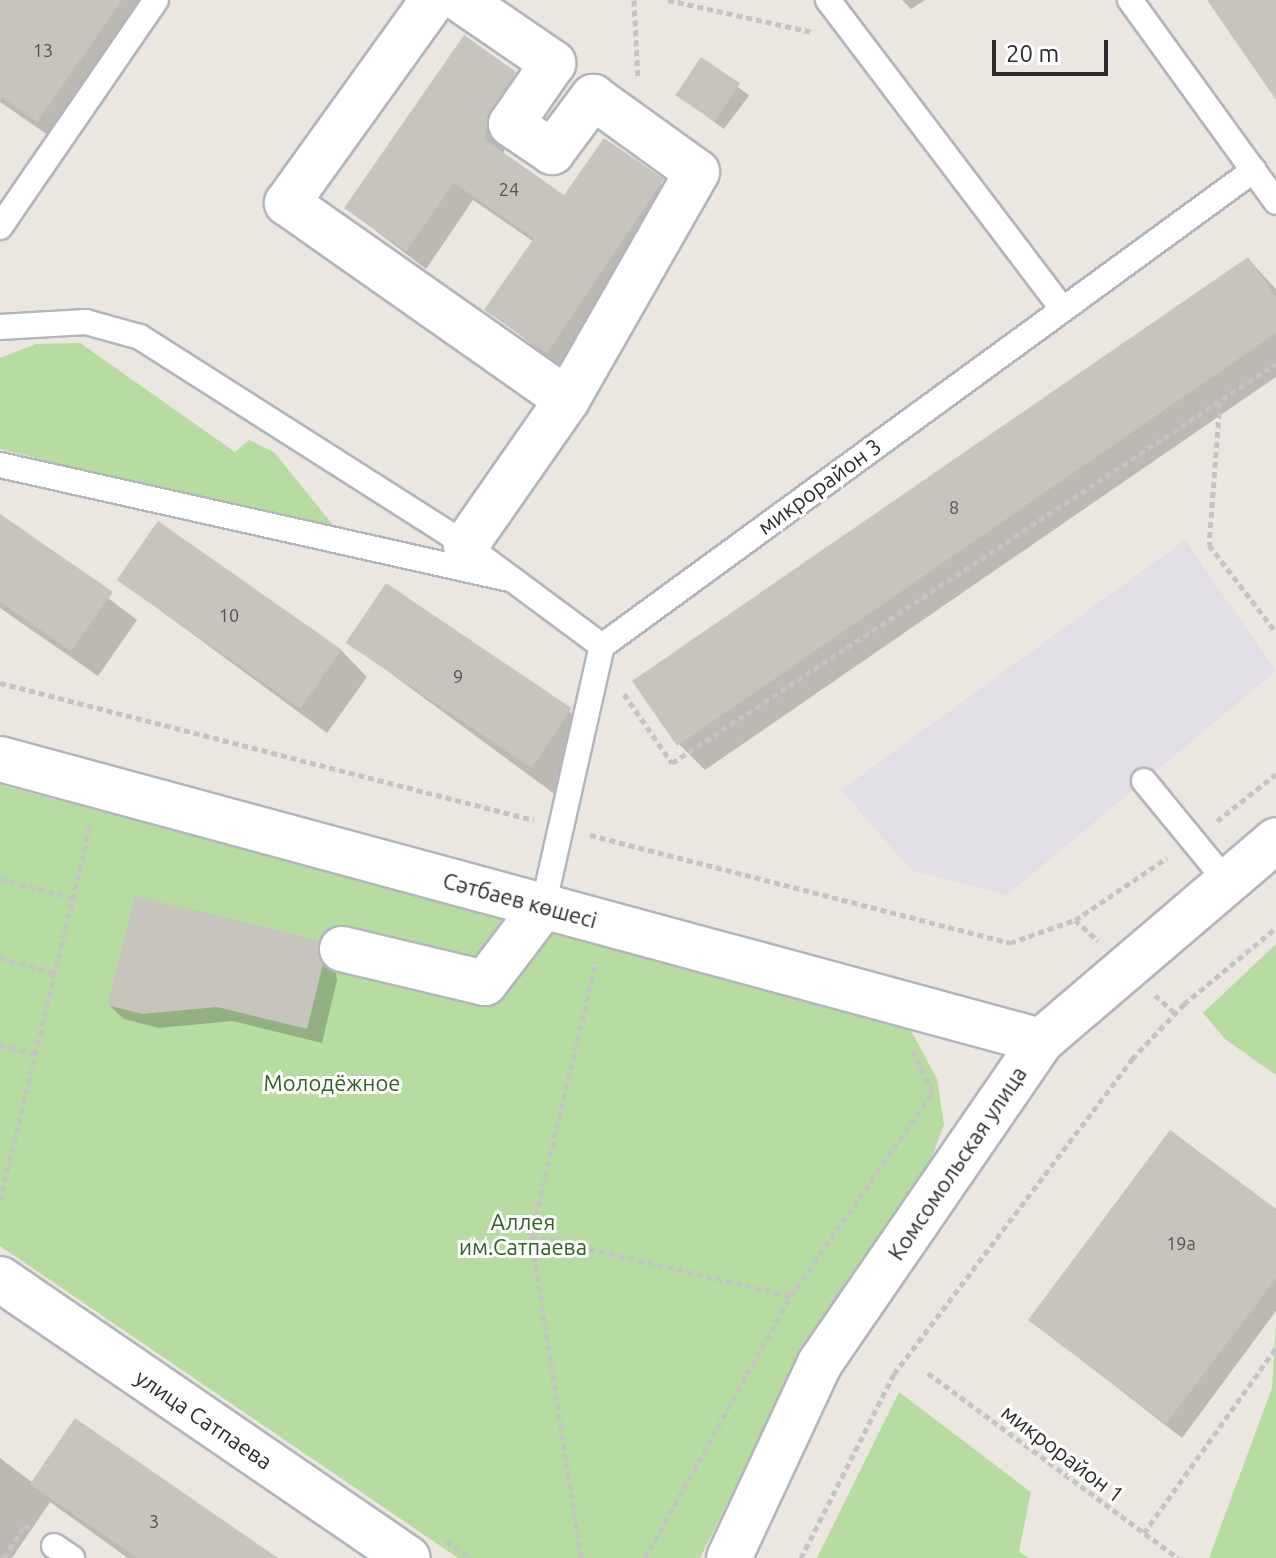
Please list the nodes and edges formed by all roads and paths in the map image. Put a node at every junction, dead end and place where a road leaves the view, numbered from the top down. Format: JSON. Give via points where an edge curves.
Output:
{"nodes":[{"id":1,"x":156,"y":0,"type":"edge"},
{"id":2,"x":433,"y":0,"type":"edge"},
{"id":3,"x":461,"y":0,"type":"edge"},
{"id":4,"x":634,"y":0,"type":"edge"},
{"id":5,"x":668,"y":0,"type":"edge"},
{"id":6,"x":828,"y":0,"type":"edge"},
{"id":7,"x":1130,"y":0,"type":"edge"},
{"id":8,"x":861,"y":43,"type":"junction"},
{"id":9,"x":641,"y":132,"type":"junction"},
{"id":10,"x":1254,"y":170,"type":"junction"},
{"id":11,"x":1276,"y":202,"type":"edge"},
{"id":12,"x":0,"y":227,"type":"edge"},
{"id":13,"x":1061,"y":307,"type":"junction"},
{"id":14,"x":0,"y":327,"type":"edge"},
{"id":15,"x":1276,"y":364,"type":"edge"},
{"id":16,"x":567,"y":400,"type":"junction"},
{"id":17,"x":1220,"y":401,"type":"junction"},
{"id":18,"x":0,"y":465,"type":"edge"},
{"id":19,"x":466,"y":545,"type":"junction"},
{"id":20,"x":521,"y":582,"type":"junction"},
{"id":21,"x":1276,"y":632,"type":"edge"},
{"id":22,"x":601,"y":652,"type":"junction"},
{"id":23,"x":0,"y":683,"type":"edge"},
{"id":24,"x":0,"y":759,"type":"edge"},
{"id":25,"x":1144,"y":781,"type":"dead end"},
{"id":26,"x":92,"y":816,"type":"dead end"},
{"id":27,"x":561,"y":827,"type":"junction"},
{"id":28,"x":1276,"y":840,"type":"edge"},
{"id":29,"x":0,"y":879,"type":"edge"},
{"id":30,"x":1227,"y":882,"type":"junction"},
{"id":31,"x":73,"y":898,"type":"junction"},
{"id":32,"x":543,"y":907,"type":"junction"},
{"id":33,"x":1276,"y":928,"type":"edge"},
{"id":34,"x":599,"y":945,"type":"dead end"},
{"id":35,"x":342,"y":949,"type":"dead end"},
{"id":36,"x":0,"y":958,"type":"edge"},
{"id":37,"x":1126,"y":968,"type":"junction"},
{"id":38,"x":55,"y":973,"type":"junction"},
{"id":39,"x":1175,"y":1013,"type":"junction"},
{"id":40,"x":907,"y":1041,"type":"dead end"},
{"id":41,"x":1041,"y":1041,"type":"junction"},
{"id":42,"x":0,"y":1045,"type":"edge"},
{"id":43,"x":35,"y":1054,"type":"junction"},
{"id":44,"x":0,"y":1201,"type":"edge"},
{"id":45,"x":531,"y":1235,"type":"junction"},
{"id":46,"x":0,"y":1279,"type":"edge"},
{"id":47,"x":791,"y":1296,"type":"junction"},
{"id":48,"x":1276,"y":1348,"type":"edge"},
{"id":49,"x":928,"y":1373,"type":"dead end"},
{"id":50,"x":1144,"y":1533,"type":"junction"},
{"id":51,"x":408,"y":1558,"type":"edge"},
{"id":52,"x":581,"y":1558,"type":"edge"},
{"id":53,"x":645,"y":1558,"type":"edge"},
{"id":54,"x":729,"y":1558,"type":"edge"},
{"id":55,"x":801,"y":1558,"type":"edge"},
{"id":56,"x":1178,"y":1558,"type":"edge"}],
"edges":[{"from":1,"to":12,"type":"lane"},
{"from":2,"to":16,"type":"street","via":[[287,203]]},
{"from":3,"to":9,"type":"street","via":[[553,63],[511,124],[552,152],[593,97]]},
{"from":4,"to":9,"type":"path"},
{"from":5,"to":8,"type":"path"},
{"from":6,"to":8,"type":"lane"},
{"from":7,"to":10,"type":"lane"},
{"from":8,"to":13,"type":"lane"},
{"from":9,"to":16,"type":"street","via":[[697,172]]},
{"from":10,"to":11,"type":"lane"},
{"from":10,"to":13,"type":"lane","name":"микрорайон 3"},
{"from":13,"to":22,"type":"lane","name":"микрорайон 3"},
{"from":14,"to":19,"type":"lane","via":[[86,322],[140,337]]},
{"from":15,"to":17,"type":"path"},
{"from":16,"to":19,"type":"street"},
{"from":17,"to":21,"type":"path","via":[[1209,545]]},
{"from":17,"to":22,"type":"path","via":[[672,763]]},
{"from":18,"to":20,"type":"lane"},
{"from":19,"to":20,"type":"lane"},
{"from":20,"to":22,"type":"lane"},
{"from":22,"to":27,"type":"lane"},
{"from":23,"to":27,"type":"path"},
{"from":24,"to":32,"type":"street","name":"Сәтбаев көшесі"},
{"from":25,"to":30,"type":"lane"},
{"from":26,"to":31,"type":"path"},
{"from":27,"to":32,"type":"lane"},
{"from":27,"to":37,"type":"path","via":[[1010,943],[1075,920]]},
{"from":28,"to":30,"type":"street","name":"Комсомольская улица"},
{"from":29,"to":31,"type":"path"},
{"from":30,"to":37,"type":"street","name":"Комсомольская улица"},
{"from":31,"to":38,"type":"path"},
{"from":32,"to":35,"type":"street","via":[[485,983]]},
{"from":32,"to":41,"type":"street","name":"Сәтбаев көшесі"},
{"from":33,"to":39,"type":"path"},
{"from":34,"to":45,"type":"path"},
{"from":36,"to":38,"type":"path"},
{"from":37,"to":39,"type":"path"},
{"from":37,"to":41,"type":"street","name":"Комсомольская улица"},
{"from":38,"to":43,"type":"path"},
{"from":39,"to":55,"type":"path","via":[[894,1374]]},
{"from":40,"to":47,"type":"path","via":[[933,1092]]},
{"from":41,"to":54,"type":"street","name":"Комсомольская улица","via":[[820,1363]]},
{"from":42,"to":43,"type":"path"},
{"from":43,"to":44,"type":"path"},
{"from":45,"to":47,"type":"path"},
{"from":45,"to":52,"type":"path"},
{"from":46,"to":51,"type":"street","name":"улица Сатпаева"},
{"from":47,"to":53,"type":"path"},
{"from":48,"to":50,"type":"path"},
{"from":49,"to":50,"type":"path","name":"микрорайон 1"},
{"from":50,"to":56,"type":"path","name":"микрорайон 1"}]}
